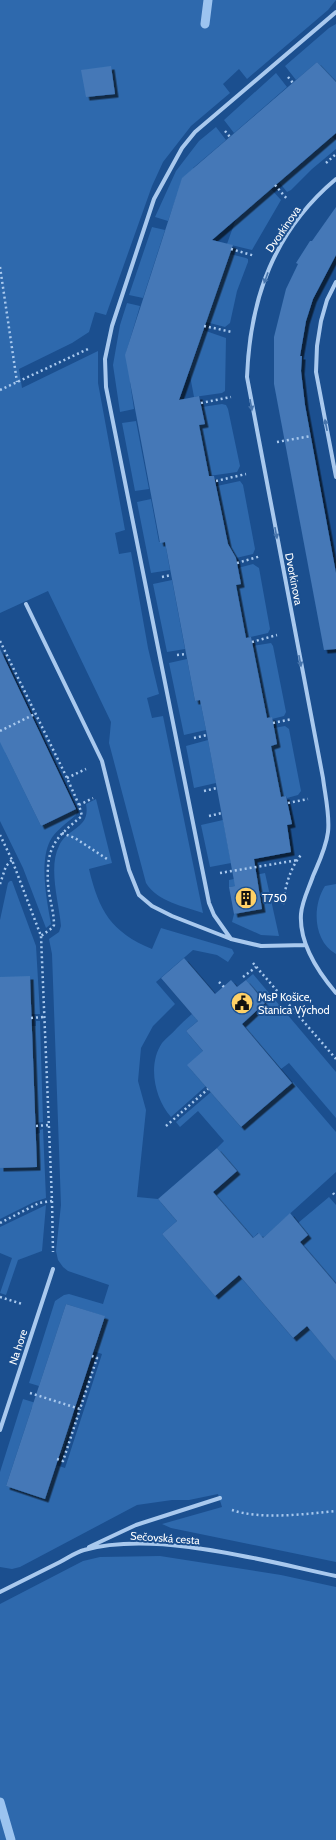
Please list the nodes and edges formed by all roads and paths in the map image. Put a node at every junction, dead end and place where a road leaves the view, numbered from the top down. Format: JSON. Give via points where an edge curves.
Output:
{"nodes":[{"id":1,"x":336,"y":12,"type":"edge"},
{"id":2,"x":336,"y":179,"type":"edge"},
{"id":3,"x":275,"y":186,"type":"dead end"},
{"id":4,"x":288,"y":200,"type":"dead end"},
{"id":5,"x":231,"y":249,"type":"dead end"},
{"id":6,"x":255,"y":256,"type":"dead end"},
{"id":7,"x":0,"y":267,"type":"edge"},
{"id":8,"x":336,"y":282,"type":"edge"},
{"id":9,"x":204,"y":326,"type":"dead end"},
{"id":10,"x":232,"y":332,"type":"dead end"},
{"id":11,"x":108,"y":340,"type":"junction"},
{"id":12,"x":17,"y":382,"type":"junction"},
{"id":13,"x":0,"y":390,"type":"edge"},
{"id":14,"x":231,"y":397,"type":"dead end"},
{"id":15,"x":201,"y":403,"type":"dead end"},
{"id":16,"x":311,"y":436,"type":"dead end"},
{"id":17,"x":285,"y":440,"type":"dead end"},
{"id":18,"x":246,"y":474,"type":"dead end"},
{"id":19,"x":336,"y":477,"type":"edge"},
{"id":20,"x":216,"y":481,"type":"dead end"},
{"id":21,"x":261,"y":556,"type":"dead end"},
{"id":22,"x":237,"y":563,"type":"dead end"},
{"id":23,"x":26,"y":604,"type":"dead end"},
{"id":24,"x":276,"y":636,"type":"dead end"},
{"id":25,"x":0,"y":641,"type":"edge"},
{"id":26,"x":252,"y":642,"type":"dead end"},
{"id":27,"x":35,"y":714,"type":"junction"},
{"id":28,"x":292,"y":719,"type":"dead end"},
{"id":29,"x":273,"y":723,"type":"dead end"},
{"id":30,"x":0,"y":731,"type":"edge"},
{"id":31,"x":62,"y":770,"type":"junction"},
{"id":32,"x":59,"y":771,"type":"dead end"},
{"id":33,"x":308,"y":799,"type":"dead end"},
{"id":34,"x":288,"y":803,"type":"dead end"},
{"id":35,"x":61,"y":833,"type":"junction"},
{"id":36,"x":0,"y":835,"type":"edge"},
{"id":37,"x":12,"y":860,"type":"junction"},
{"id":38,"x":297,"y":860,"type":"dead end"},
{"id":39,"x":129,"y":870,"type":"junction"},
{"id":40,"x":204,"y":876,"type":"junction"},
{"id":41,"x":0,"y":884,"type":"edge"},
{"id":42,"x":40,"y":936,"type":"junction"},
{"id":43,"x":231,"y":939,"type":"junction"},
{"id":44,"x":306,"y":945,"type":"junction"},
{"id":45,"x":256,"y":967,"type":"junction"},
{"id":46,"x":243,"y":977,"type":"dead end"},
{"id":47,"x":219,"y":982,"type":"dead end"},
{"id":48,"x":224,"y":987,"type":"dead end"},
{"id":49,"x":336,"y":993,"type":"edge"},
{"id":50,"x":44,"y":1017,"type":"junction"},
{"id":51,"x":32,"y":1018,"type":"dead end"},
{"id":52,"x":336,"y":1059,"type":"edge"},
{"id":53,"x":208,"y":1089,"type":"dead end"},
{"id":54,"x":49,"y":1125,"type":"junction"},
{"id":55,"x":36,"y":1126,"type":"dead end"},
{"id":56,"x":166,"y":1126,"type":"dead end"},
{"id":57,"x":333,"y":1193,"type":"dead end"},
{"id":58,"x":336,"y":1197,"type":"edge"},
{"id":59,"x":52,"y":1201,"type":"junction"},
{"id":60,"x":0,"y":1223,"type":"edge"},
{"id":61,"x":53,"y":1269,"type":"joint"},
{"id":62,"x":0,"y":1297,"type":"edge"},
{"id":63,"x":39,"y":1310,"type":"junction"},
{"id":64,"x":92,"y":1356,"type":"dead end"},
{"id":65,"x":14,"y":1387,"type":"junction"},
{"id":66,"x":80,"y":1409,"type":"junction"},
{"id":67,"x":0,"y":1430,"type":"edge"},
{"id":68,"x":57,"y":1459,"type":"dead end"},
{"id":69,"x":220,"y":1498,"type":"dead end"},
{"id":70,"x":208,"y":1502,"type":"junction"},
{"id":71,"x":336,"y":1511,"type":"edge"},
{"id":72,"x":84,"y":1550,"type":"junction"},
{"id":73,"x":336,"y":1576,"type":"edge"},
{"id":74,"x":0,"y":1592,"type":"edge"}],
"edges":[{"from":1,"to":11,"type":"street","via":[[204,124],[182,148],[154,199]]},
{"from":2,"to":44,"type":"street","name":"Dvorkinova","one_way":true,"via":[[298,219],[279,247],[254,310],[248,344],[247,371],[251,405],[323,778],[328,816],[326,844],[301,912]]},
{"from":3,"to":4,"type":"path"},
{"from":5,"to":6,"type":"path"},
{"from":7,"to":12,"type":"path"},
{"from":19,"to":8,"type":"street","one_way":true,"via":[[316,372],[321,320]]},
{"from":9,"to":10,"type":"path"},
{"from":11,"to":12,"type":"path"},
{"from":11,"to":40,"type":"street","via":[[105,359],[106,387]]},
{"from":12,"to":13,"type":"path"},
{"from":14,"to":15,"type":"path"},
{"from":16,"to":17,"type":"path"},
{"from":18,"to":20,"type":"path"},
{"from":21,"to":22,"type":"path"},
{"from":23,"to":39,"type":"street","via":[[102,761]]},
{"from":24,"to":26,"type":"path"},
{"from":25,"to":27,"type":"path","via":[[13,673]]},
{"from":27,"to":30,"type":"path"},
{"from":27,"to":31,"type":"path"},
{"from":28,"to":29,"type":"path"},
{"from":31,"to":32,"type":"path"},
{"from":31,"to":35,"type":"path","via":[[82,816]]},
{"from":33,"to":34,"type":"path"},
{"from":35,"to":39,"type":"path","via":[[75,838],[108,860]]},
{"from":35,"to":42,"type":"path","via":[[54,842],[48,884],[54,925]]},
{"from":36,"to":37,"type":"path"},
{"from":37,"to":41,"type":"path","via":[[6,866]]},
{"from":37,"to":42,"type":"path"},
{"from":38,"to":40,"type":"path"},
{"from":39,"to":43,"type":"street","via":[[135,888],[145,901],[172,916]]},
{"from":40,"to":43,"type":"street","via":[[212,909]]},
{"from":42,"to":50,"type":"path"},
{"from":43,"to":44,"type":"street","via":[[261,946]]},
{"from":43,"to":45,"type":"path"},
{"from":44,"to":49,"type":"street","name":"Dvorkinova"},
{"from":45,"to":46,"type":"path"},
{"from":45,"to":52,"type":"path"},
{"from":47,"to":48,"type":"path"},
{"from":50,"to":51,"type":"path"},
{"from":50,"to":54,"type":"path"},
{"from":53,"to":56,"type":"path"},
{"from":54,"to":55,"type":"path"},
{"from":54,"to":59,"type":"path"},
{"from":57,"to":58,"type":"path"},
{"from":59,"to":60,"type":"path","via":[[39,1203]]},
{"from":59,"to":61,"type":"path"},
{"from":61,"to":63,"type":"street","name":"Na hore"},
{"from":62,"to":63,"type":"path"},
{"from":63,"to":65,"type":"street","name":"Na hore"},
{"from":64,"to":66,"type":"path","via":[[97,1358]]},
{"from":65,"to":66,"type":"path"},
{"from":65,"to":67,"type":"street","name":"Na hore"},
{"from":66,"to":68,"type":"path","via":[[63,1461]]},
{"from":69,"to":70,"type":"street"},
{"from":70,"to":71,"type":"path","via":[[241,1513],[286,1515]]},
{"from":70,"to":72,"type":"street","via":[[136,1525]]},
{"from":72,"to":73,"type":"street","name":"Sečovská cesta","via":[[126,1544],[162,1544],[202,1549]]},
{"from":72,"to":74,"type":"street","name":"Sečovská cesta"}]}
